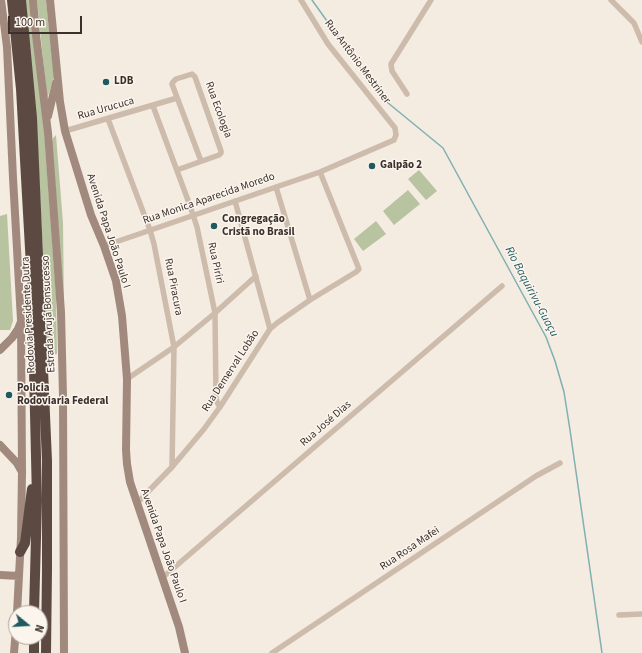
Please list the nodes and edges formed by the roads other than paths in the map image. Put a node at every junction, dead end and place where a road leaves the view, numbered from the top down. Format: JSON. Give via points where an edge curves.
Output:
{"nodes":[{"id":1,"x":1,"y":0,"type":"edge"},
{"id":2,"x":12,"y":0,"type":"edge"},
{"id":3,"x":21,"y":0,"type":"edge"},
{"id":4,"x":33,"y":0,"type":"edge"},
{"id":5,"x":50,"y":0,"type":"edge"},
{"id":6,"x":301,"y":0,"type":"edge"},
{"id":7,"x":431,"y":0,"type":"edge"},
{"id":8,"x":611,"y":0,"type":"edge"},
{"id":9,"x":642,"y":42,"type":"edge"},
{"id":10,"x":58,"y":78,"type":"junction"},
{"id":11,"x":407,"y":94,"type":"dead end"},
{"id":12,"x":177,"y":98,"type":"junction"},
{"id":13,"x":153,"y":106,"type":"junction"},
{"id":14,"x":108,"y":119,"type":"junction"},
{"id":15,"x":47,"y":121,"type":"junction"},
{"id":16,"x":65,"y":132,"type":"junction"},
{"id":17,"x":48,"y":133,"type":"junction"},
{"id":18,"x":396,"y":135,"type":"joint"},
{"id":19,"x":201,"y":161,"type":"junction"},
{"id":20,"x":177,"y":170,"type":"junction"},
{"id":21,"x":320,"y":172,"type":"junction"},
{"id":22,"x":276,"y":187,"type":"junction"},
{"id":23,"x":235,"y":201,"type":"junction"},
{"id":24,"x":194,"y":215,"type":"junction"},
{"id":25,"x":150,"y":230,"type":"junction"},
{"id":26,"x":104,"y":246,"type":"junction"},
{"id":27,"x":256,"y":276,"type":"junction"},
{"id":28,"x":502,"y":286,"type":"dead end"},
{"id":29,"x":310,"y":300,"type":"junction"},
{"id":30,"x":215,"y":313,"type":"junction"},
{"id":31,"x":21,"y":320,"type":"junction"},
{"id":32,"x":270,"y":329,"type":"junction"},
{"id":33,"x":174,"y":347,"type":"junction"},
{"id":34,"x":0,"y":350,"type":"edge"},
{"id":35,"x":126,"y":379,"type":"junction"},
{"id":36,"x":220,"y":406,"type":"junction"},
{"id":37,"x":0,"y":445,"type":"edge"},
{"id":38,"x":560,"y":462,"type":"dead end"},
{"id":39,"x":172,"y":467,"type":"junction"},
{"id":40,"x":22,"y":472,"type":"junction"},
{"id":41,"x":37,"y":481,"type":"junction"},
{"id":42,"x":137,"y":503,"type":"junction"},
{"id":43,"x":20,"y":552,"type":"junction"},
{"id":44,"x":0,"y":575,"type":"edge"},
{"id":45,"x":19,"y":576,"type":"junction"},
{"id":46,"x":162,"y":578,"type":"junction"},
{"id":47,"x":17,"y":605,"type":"edge"},
{"id":48,"x":34,"y":605,"type":"edge"},
{"id":49,"x":642,"y":614,"type":"edge"},
{"id":50,"x":619,"y":615,"type":"dead end"},
{"id":51,"x":46,"y":653,"type":"edge"},
{"id":52,"x":64,"y":653,"type":"edge"},
{"id":53,"x":185,"y":653,"type":"edge"},
{"id":54,"x":272,"y":653,"type":"edge"}],
"edges":[{"from":1,"to":31,"type":"street","via":[[7,47]]},
{"from":2,"to":41,"type":"highway","name":"Rodovia Presidente Dutra","via":[[21,89],[30,261]]},
{"from":3,"to":51,"type":"highway","name":"Rodovia Presidente Dutra","via":[[32,118],[47,453]]},
{"from":4,"to":15,"type":"street","name":"Estrada Arujá Bonsucesso"},
{"from":5,"to":10,"type":"street","name":"Avenida Papa João Paulo I"},
{"from":6,"to":18,"type":"street","name":"Rua Antônio Mestriner","via":[[328,44],[395,128]]},
{"from":7,"to":11,"type":"street","via":[[391,64],[392,71]]},
{"from":8,"to":9,"type":"street","via":[[634,23]]},
{"from":10,"to":15,"type":"street"},
{"from":10,"to":16,"type":"street","name":"Avenida Papa João Paulo I"},
{"from":12,"to":13,"type":"street","name":"Rua Urucuca"},
{"from":12,"to":19,"type":"street"},
{"from":12,"to":19,"type":"street","name":"Rua Ecologia","via":[[173,82],[193,75],[222,150],[219,155]]},
{"from":13,"to":14,"type":"street","name":"Rua Urucuca"},
{"from":13,"to":20,"type":"street","name":"Rua Piriri"},
{"from":14,"to":16,"type":"street","name":"Rua Urucuca"},
{"from":14,"to":25,"type":"street","name":"Rua Piracura"},
{"from":15,"to":17,"type":"street","name":"Estrada Arujá Bonsucesso"},
{"from":16,"to":17,"type":"street","via":[[58,126],[51,128]]},
{"from":16,"to":26,"type":"street","name":"Avenida Papa João Paulo I","via":[[91,215]]},
{"from":17,"to":52,"type":"street","name":"Estrada Arujá Bonsucesso","via":[[61,320]]},
{"from":18,"to":21,"type":"street","name":"Rua Monica Aparecida Moredo","via":[[394,140]]},
{"from":19,"to":20,"type":"street"},
{"from":20,"to":24,"type":"street","name":"Rua Piriri"},
{"from":21,"to":22,"type":"street","name":"Rua Monica Aparecida Moredo"},
{"from":21,"to":29,"type":"street","name":"Rua Demerval Lobão","via":[[359,269]]},
{"from":22,"to":23,"type":"street","name":"Rua Monica Aparecida Moredo"},
{"from":22,"to":29,"type":"street"},
{"from":23,"to":24,"type":"street","name":"Rua Monica Aparecida Moredo"},
{"from":23,"to":27,"type":"street"},
{"from":24,"to":25,"type":"street","name":"Rua Monica Aparecida Moredo"},
{"from":24,"to":30,"type":"street","name":"Rua Piriri"},
{"from":25,"to":26,"type":"street","name":"Rua Monica Aparecida Moredo"},
{"from":25,"to":33,"type":"street","name":"Rua Piracura"},
{"from":26,"to":35,"type":"street","name":"Avenida Papa João Paulo I","via":[[116,282],[122,316]]},
{"from":27,"to":30,"type":"street"},
{"from":27,"to":32,"type":"street"},
{"from":28,"to":46,"type":"street","name":"Rua José Dias"},
{"from":29,"to":32,"type":"street","name":"Rua Demerval Lobão"},
{"from":30,"to":33,"type":"street"},
{"from":30,"to":36,"type":"street","name":"Rua Piriri","via":[[216,398]]},
{"from":31,"to":34,"type":"street","via":[[12,338]]},
{"from":31,"to":40,"type":"street"},
{"from":32,"to":36,"type":"street","name":"Rua Demerval Lobão"},
{"from":33,"to":35,"type":"street"},
{"from":33,"to":39,"type":"street","name":"Rua Piracura"},
{"from":35,"to":42,"type":"street","name":"Avenida Papa João Paulo I","via":[[127,464]]},
{"from":36,"to":39,"type":"street","name":"Rua Demerval Lobão"},
{"from":37,"to":40,"type":"street"},
{"from":38,"to":54,"type":"street","name":"Rua Rosa Mafei"},
{"from":39,"to":42,"type":"street","name":"Rua Demerval Lobão"},
{"from":40,"to":43,"type":"street"},
{"from":41,"to":43,"type":"highway","via":[[32,488],[25,543]]},
{"from":41,"to":48,"type":"highway","name":"Rodovia Presidente Dutra"},
{"from":42,"to":46,"type":"street","name":"Avenida Papa João Paulo I"},
{"from":43,"to":45,"type":"street"},
{"from":44,"to":45,"type":"street"},
{"from":45,"to":47,"type":"street"},
{"from":46,"to":53,"type":"street","name":"Avenida Papa João Paulo I"},
{"from":49,"to":50,"type":"street"}]}
